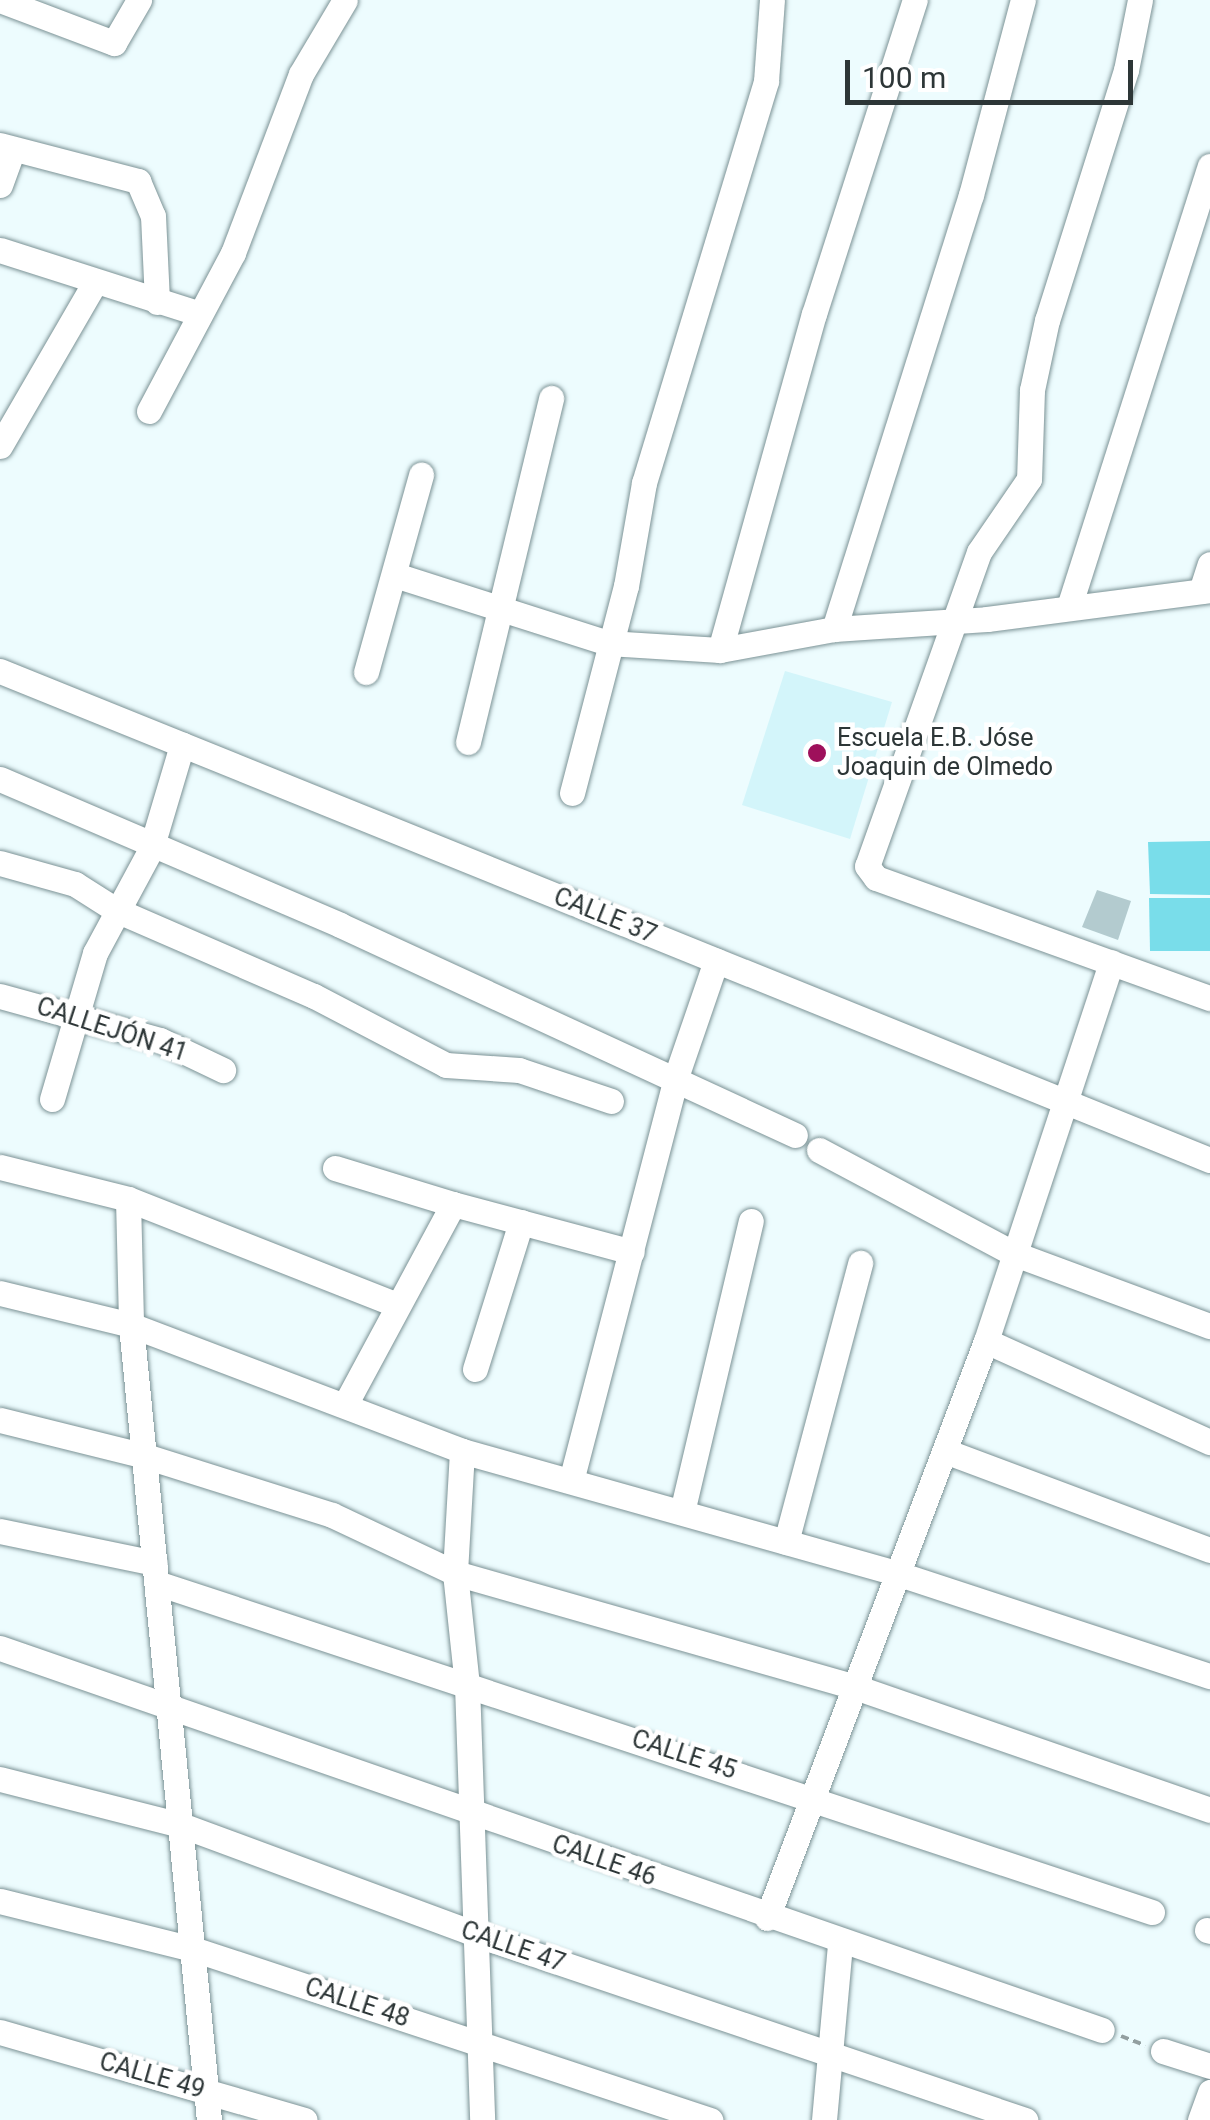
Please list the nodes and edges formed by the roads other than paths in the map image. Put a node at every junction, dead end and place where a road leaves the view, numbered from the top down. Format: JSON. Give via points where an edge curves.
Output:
{"nodes":[{"id":1,"x":0,"y":0,"type":"edge"},
{"id":2,"x":138,"y":0,"type":"edge"},
{"id":3,"x":345,"y":0,"type":"edge"},
{"id":4,"x":772,"y":0,"type":"edge"},
{"id":5,"x":915,"y":0,"type":"edge"},
{"id":6,"x":1024,"y":0,"type":"edge"},
{"id":7,"x":1140,"y":0,"type":"edge"},
{"id":8,"x":6,"y":147,"type":"edge"},
{"id":9,"x":1210,"y":166,"type":"edge"},
{"id":10,"x":0,"y":185,"type":"edge"},
{"id":11,"x":0,"y":250,"type":"edge"},
{"id":12,"x":94,"y":284,"type":"junction"},
{"id":13,"x":157,"y":302,"type":"junction"},
{"id":14,"x":200,"y":314,"type":"junction"},
{"id":15,"x":551,"y":398,"type":"dead end"},
{"id":16,"x":149,"y":411,"type":"dead end"},
{"id":17,"x":0,"y":446,"type":"edge"},
{"id":18,"x":421,"y":475,"type":"dead end"},
{"id":19,"x":1210,"y":564,"type":"edge"},
{"id":20,"x":396,"y":575,"type":"junction"},
{"id":21,"x":1206,"y":591,"type":"edge"},
{"id":22,"x":1069,"y":607,"type":"junction"},
{"id":23,"x":500,"y":610,"type":"junction"},
{"id":24,"x":950,"y":622,"type":"junction"},
{"id":25,"x":834,"y":629,"type":"junction"},
{"id":26,"x":608,"y":643,"type":"junction"},
{"id":27,"x":720,"y":650,"type":"junction"},
{"id":28,"x":0,"y":671,"type":"edge"},
{"id":29,"x":366,"y":672,"type":"dead end"},
{"id":30,"x":468,"y":742,"type":"dead end"},
{"id":31,"x":182,"y":745,"type":"junction"},
{"id":32,"x":0,"y":779,"type":"edge"},
{"id":33,"x":572,"y":793,"type":"dead end"},
{"id":34,"x":151,"y":849,"type":"junction"},
{"id":35,"x":0,"y":864,"type":"edge"},
{"id":36,"x":116,"y":910,"type":"junction"},
{"id":37,"x":716,"y":961,"type":"junction"},
{"id":38,"x":1112,"y":962,"type":"junction"},
{"id":39,"x":0,"y":996,"type":"edge"},
{"id":40,"x":1210,"y":998,"type":"edge"},
{"id":41,"x":76,"y":1014,"type":"junction"},
{"id":42,"x":223,"y":1070,"type":"dead end"},
{"id":43,"x":676,"y":1078,"type":"junction"},
{"id":44,"x":52,"y":1098,"type":"dead end"},
{"id":45,"x":610,"y":1102,"type":"dead end"},
{"id":46,"x":1066,"y":1104,"type":"junction"},
{"id":47,"x":795,"y":1134,"type":"dead end"},
{"id":48,"x":819,"y":1150,"type":"dead end"},
{"id":49,"x":1210,"y":1160,"type":"edge"},
{"id":50,"x":0,"y":1167,"type":"edge"},
{"id":51,"x":335,"y":1168,"type":"dead end"},
{"id":52,"x":128,"y":1199,"type":"junction"},
{"id":53,"x":453,"y":1204,"type":"junction"},
{"id":54,"x":751,"y":1220,"type":"dead end"},
{"id":55,"x":520,"y":1222,"type":"junction"},
{"id":56,"x":632,"y":1252,"type":"junction"},
{"id":57,"x":1016,"y":1254,"type":"junction"},
{"id":58,"x":860,"y":1263,"type":"dead end"},
{"id":59,"x":0,"y":1293,"type":"edge"},
{"id":60,"x":395,"y":1304,"type":"junction"},
{"id":61,"x":131,"y":1325,"type":"junction"},
{"id":62,"x":1210,"y":1326,"type":"edge"},
{"id":63,"x":986,"y":1341,"type":"junction"},
{"id":64,"x":475,"y":1369,"type":"dead end"},
{"id":65,"x":346,"y":1403,"type":"junction"},
{"id":66,"x":0,"y":1420,"type":"edge"},
{"id":67,"x":1210,"y":1442,"type":"edge"},
{"id":68,"x":945,"y":1450,"type":"junction"},
{"id":69,"x":462,"y":1451,"type":"junction"},
{"id":70,"x":145,"y":1456,"type":"junction"},
{"id":71,"x":572,"y":1481,"type":"junction"},
{"id":72,"x":682,"y":1512,"type":"junction"},
{"id":73,"x":0,"y":1531,"type":"edge"},
{"id":74,"x":786,"y":1542,"type":"junction"},
{"id":75,"x":1210,"y":1550,"type":"edge"},
{"id":76,"x":156,"y":1573,"type":"junction"},
{"id":77,"x":455,"y":1573,"type":"junction"},
{"id":78,"x":899,"y":1574,"type":"junction"},
{"id":79,"x":0,"y":1648,"type":"edge"},
{"id":80,"x":1210,"y":1676,"type":"edge"},
{"id":81,"x":466,"y":1686,"type":"junction"},
{"id":82,"x":855,"y":1687,"type":"junction"},
{"id":83,"x":169,"y":1702,"type":"junction"},
{"id":84,"x":0,"y":1779,"type":"edge"},
{"id":85,"x":814,"y":1796,"type":"junction"},
{"id":86,"x":1210,"y":1810,"type":"edge"},
{"id":87,"x":471,"y":1814,"type":"junction"},
{"id":88,"x":181,"y":1825,"type":"junction"},
{"id":89,"x":0,"y":1901,"type":"edge"},
{"id":90,"x":1152,"y":1912,"type":"dead end"},
{"id":91,"x":767,"y":1918,"type":"junction"},
{"id":92,"x":476,"y":1934,"type":"junction"},
{"id":93,"x":840,"y":1944,"type":"junction"},
{"id":94,"x":193,"y":1949,"type":"junction"},
{"id":95,"x":1102,"y":2030,"type":"road end"},
{"id":96,"x":0,"y":2032,"type":"edge"},
{"id":97,"x":480,"y":2044,"type":"junction"},
{"id":98,"x":1163,"y":2051,"type":"road end"},
{"id":99,"x":831,"y":2057,"type":"junction"},
{"id":100,"x":1210,"y":2066,"type":"edge"},
{"id":101,"x":207,"y":2092,"type":"junction"},
{"id":102,"x":1210,"y":2092,"type":"edge"},
{"id":103,"x":209,"y":2120,"type":"edge"},
{"id":104,"x":305,"y":2120,"type":"edge"},
{"id":105,"x":482,"y":2120,"type":"edge"},
{"id":106,"x":710,"y":2120,"type":"edge"},
{"id":107,"x":824,"y":2120,"type":"edge"},
{"id":108,"x":1026,"y":2120,"type":"edge"},
{"id":109,"x":1200,"y":2120,"type":"edge"}],
"edges":[{"from":1,"to":2,"type":"street","via":[[114,43]]},
{"from":3,"to":14,"type":"street","via":[[301,74],[269,168]]},
{"from":4,"to":26,"type":"street","via":[[766,81],[667,400]]},
{"from":5,"to":27,"type":"street","via":[[814,314]]},
{"from":6,"to":25,"type":"street","via":[[971,195]]},
{"from":7,"to":24,"type":"street","via":[[1126,70],[1048,320],[1032,390],[1029,478],[979,552]]},
{"from":8,"to":10,"type":"street"},
{"from":8,"to":13,"type":"street","via":[[138,181],[153,216]]},
{"from":9,"to":22,"type":"street"},
{"from":11,"to":12,"type":"street"},
{"from":12,"to":13,"type":"street"},
{"from":12,"to":17,"type":"street"},
{"from":13,"to":14,"type":"street"},
{"from":14,"to":16,"type":"street"},
{"from":15,"to":23,"type":"street"},
{"from":18,"to":20,"type":"street"},
{"from":19,"to":21,"type":"street"},
{"from":20,"to":23,"type":"street"},
{"from":20,"to":29,"type":"street"},
{"from":21,"to":22,"type":"street"},
{"from":22,"to":24,"type":"street"},
{"from":23,"to":26,"type":"street"},
{"from":23,"to":30,"type":"street"},
{"from":24,"to":25,"type":"street"},
{"from":24,"to":38,"type":"street","via":[[870,874]]},
{"from":25,"to":27,"type":"street"},
{"from":26,"to":27,"type":"street"},
{"from":26,"to":33,"type":"street"},
{"from":28,"to":31,"type":"street","name":"CALLE 37"},
{"from":31,"to":34,"type":"street"},
{"from":31,"to":37,"type":"street","name":"CALLE 37"},
{"from":32,"to":34,"type":"street"},
{"from":34,"to":36,"type":"street"},
{"from":34,"to":43,"type":"street","via":[[340,925],[504,1006]]},
{"from":35,"to":36,"type":"street","via":[[75,884]]},
{"from":36,"to":41,"type":"street"},
{"from":36,"to":45,"type":"street","via":[[314,996],[446,1065],[520,1070]]},
{"from":37,"to":43,"type":"street"},
{"from":37,"to":46,"type":"street","name":"CALLE 37"},
{"from":38,"to":40,"type":"street"},
{"from":38,"to":46,"type":"street"},
{"from":39,"to":41,"type":"street","name":"CALLEJÓN 41"},
{"from":41,"to":42,"type":"street","name":"CALLEJÓN 41"},
{"from":41,"to":44,"type":"street"},
{"from":43,"to":47,"type":"street"},
{"from":43,"to":56,"type":"street"},
{"from":46,"to":49,"type":"street","name":"CALLE 37"},
{"from":46,"to":57,"type":"street"},
{"from":48,"to":57,"type":"street"},
{"from":50,"to":52,"type":"street"},
{"from":51,"to":53,"type":"street"},
{"from":52,"to":60,"type":"street"},
{"from":52,"to":61,"type":"street"},
{"from":53,"to":55,"type":"street"},
{"from":53,"to":60,"type":"street"},
{"from":54,"to":72,"type":"street"},
{"from":55,"to":56,"type":"street"},
{"from":55,"to":64,"type":"street"},
{"from":56,"to":71,"type":"street"},
{"from":57,"to":62,"type":"street"},
{"from":57,"to":63,"type":"street"},
{"from":58,"to":74,"type":"street"},
{"from":59,"to":61,"type":"street"},
{"from":60,"to":65,"type":"street"},
{"from":61,"to":65,"type":"street"},
{"from":61,"to":70,"type":"street"},
{"from":63,"to":67,"type":"street"},
{"from":63,"to":68,"type":"street"},
{"from":65,"to":69,"type":"street"},
{"from":66,"to":70,"type":"street"},
{"from":68,"to":75,"type":"street"},
{"from":68,"to":78,"type":"street"},
{"from":69,"to":71,"type":"street"},
{"from":69,"to":77,"type":"street"},
{"from":70,"to":76,"type":"street"},
{"from":70,"to":77,"type":"street","via":[[332,1515]]},
{"from":71,"to":72,"type":"street"},
{"from":72,"to":74,"type":"street"},
{"from":73,"to":76,"type":"street","name":"CALLE 45"},
{"from":74,"to":78,"type":"street"},
{"from":76,"to":81,"type":"street","name":"CALLE 45"},
{"from":76,"to":83,"type":"street"},
{"from":77,"to":81,"type":"street"},
{"from":77,"to":82,"type":"street"},
{"from":78,"to":80,"type":"street"},
{"from":78,"to":82,"type":"street"},
{"from":79,"to":83,"type":"street","name":"CALLE 46"},
{"from":81,"to":85,"type":"street","name":"CALLE 45"},
{"from":81,"to":87,"type":"street"},
{"from":82,"to":85,"type":"street"},
{"from":82,"to":86,"type":"street"},
{"from":83,"to":87,"type":"street","name":"CALLE 46"},
{"from":83,"to":88,"type":"street"},
{"from":84,"to":88,"type":"street","name":"CALLE 47"},
{"from":85,"to":90,"type":"street","name":"CALLE 45"},
{"from":85,"to":91,"type":"street"},
{"from":87,"to":91,"type":"street","name":"CALLE 46"},
{"from":87,"to":92,"type":"street"},
{"from":88,"to":92,"type":"street","name":"CALLE 47"},
{"from":88,"to":94,"type":"street"},
{"from":89,"to":94,"type":"street","name":"CALLE 48"},
{"from":91,"to":93,"type":"street","name":"CALLE 46"},
{"from":92,"to":97,"type":"street"},
{"from":92,"to":99,"type":"street","name":"CALLE 47"},
{"from":93,"to":95,"type":"street","name":"CALLE 46"},
{"from":93,"to":99,"type":"street"},
{"from":94,"to":97,"type":"street","name":"CALLE 48"},
{"from":94,"to":101,"type":"street"},
{"from":96,"to":101,"type":"street","name":"CALLE 49"},
{"from":97,"to":105,"type":"street"},
{"from":97,"to":106,"type":"street","name":"CALLE 48"},
{"from":98,"to":100,"type":"street"},
{"from":99,"to":107,"type":"street"},
{"from":99,"to":108,"type":"street","name":"CALLE 47"},
{"from":101,"to":103,"type":"street"},
{"from":101,"to":104,"type":"street","name":"CALLE 49"},
{"from":102,"to":109,"type":"street"}]}
